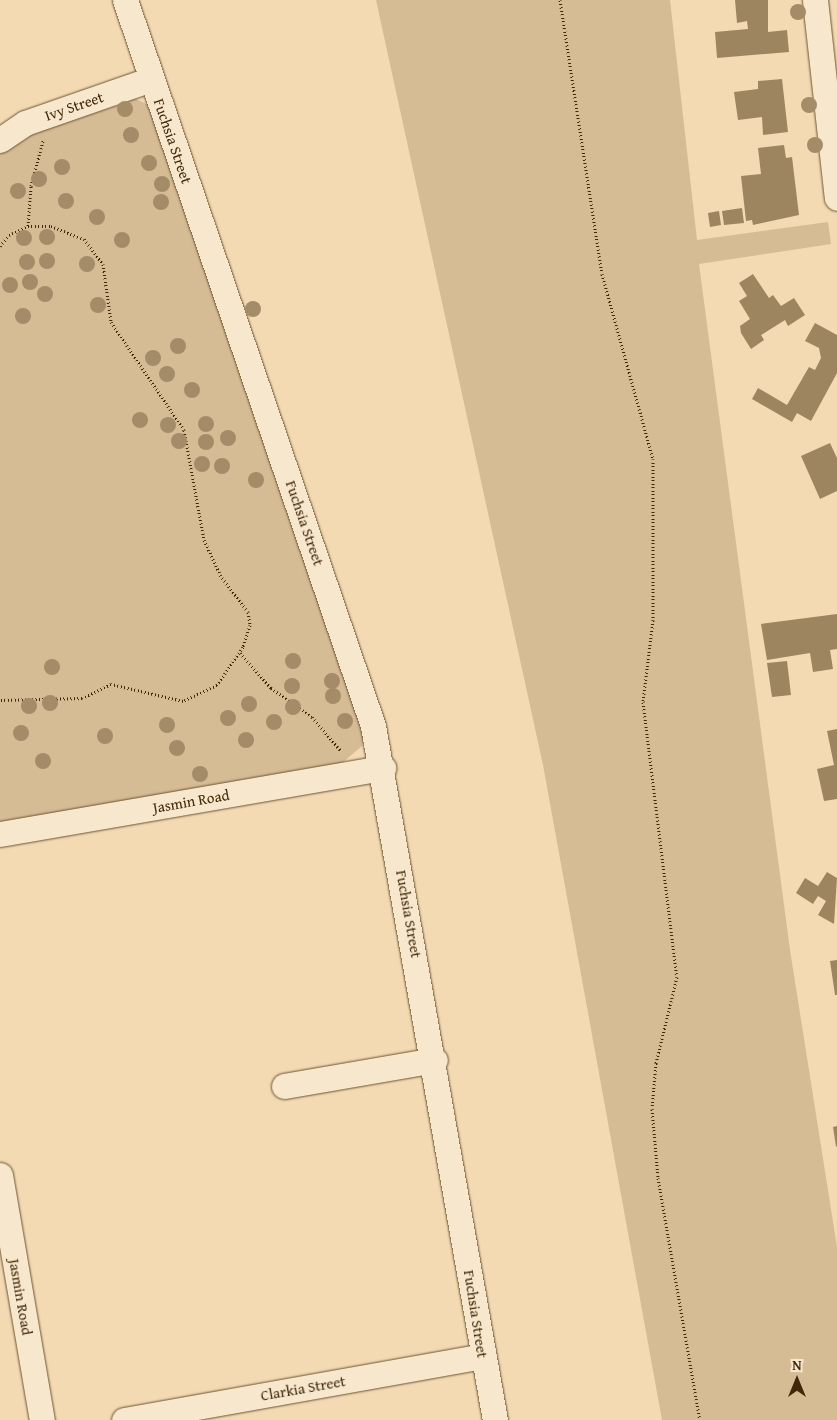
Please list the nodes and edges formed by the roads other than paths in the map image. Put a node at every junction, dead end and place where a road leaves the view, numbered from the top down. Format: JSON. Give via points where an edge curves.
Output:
{"nodes":[{"id":1,"x":125,"y":0,"type":"edge"},
{"id":2,"x":815,"y":0,"type":"edge"},
{"id":3,"x":152,"y":79,"type":"junction"},
{"id":4,"x":0,"y":140,"type":"edge"},
{"id":5,"x":837,"y":198,"type":"edge"},
{"id":6,"x":371,"y":770,"type":"junction"},
{"id":7,"x":0,"y":834,"type":"edge"},
{"id":8,"x":435,"y":1060,"type":"junction"},
{"id":9,"x":284,"y":1086,"type":"dead end"},
{"id":10,"x":0,"y":1175,"type":"edge"},
{"id":11,"x":483,"y":1356,"type":"junction"},
{"id":12,"x":42,"y":1420,"type":"edge"},
{"id":13,"x":124,"y":1420,"type":"edge"},
{"id":14,"x":495,"y":1420,"type":"edge"}],
"edges":[{"from":1,"to":3,"type":"street","name":"Fuchsia Street"},
{"from":2,"to":5,"type":"street"},
{"from":3,"to":4,"type":"street","name":"Ivy Street","via":[[42,116]]},
{"from":3,"to":6,"type":"street","name":"Fuchsia Street","via":[[339,622]]},
{"from":6,"to":7,"type":"street","name":"Jasmin Road"},
{"from":6,"to":8,"type":"street","name":"Fuchsia Street"},
{"from":8,"to":9,"type":"street"},
{"from":8,"to":11,"type":"street","name":"Fuchsia Street"},
{"from":10,"to":12,"type":"street","name":"Jasmin Road"},
{"from":11,"to":13,"type":"street","name":"Clarkia Street"},
{"from":11,"to":14,"type":"street","name":"Fuchsia Street"}]}
